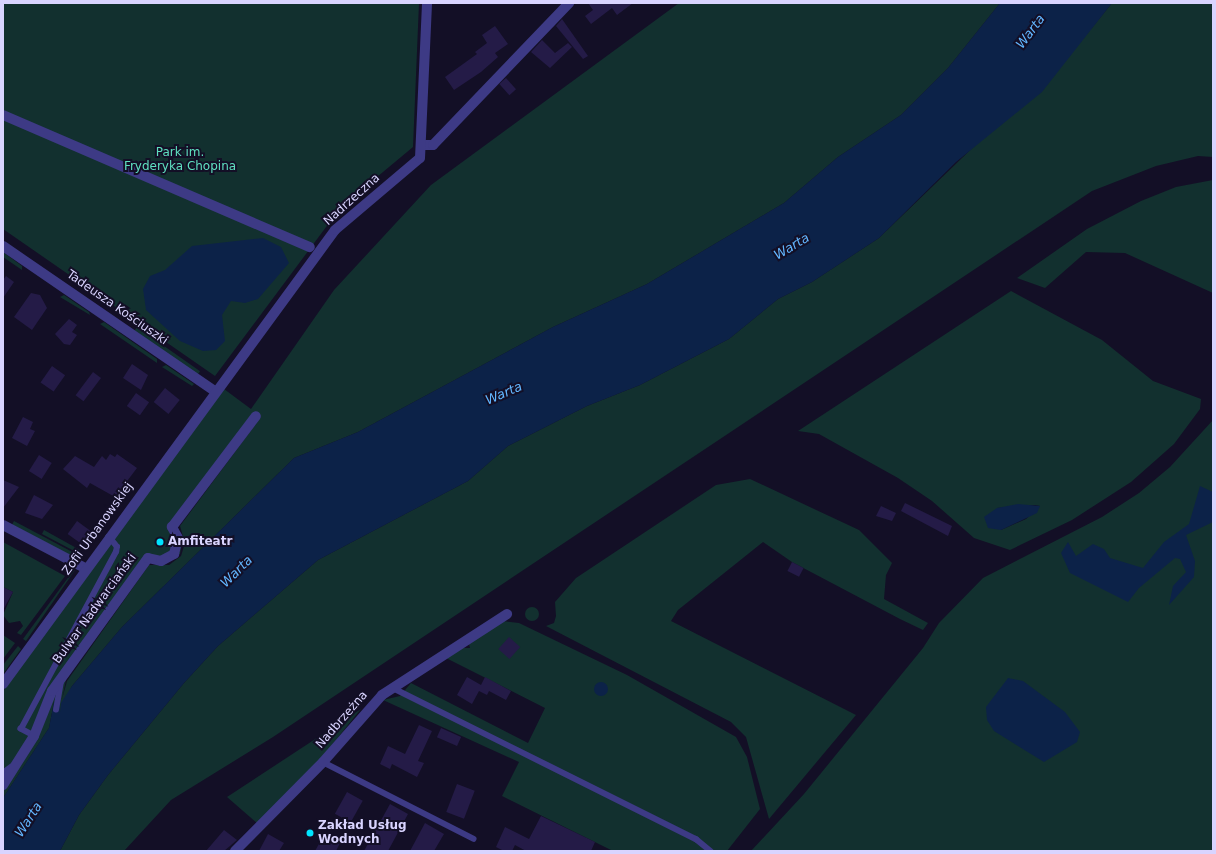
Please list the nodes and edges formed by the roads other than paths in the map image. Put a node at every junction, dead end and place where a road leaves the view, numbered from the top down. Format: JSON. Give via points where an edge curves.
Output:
{"nodes":[{"id":1,"x":427,"y":3,"type":"edge"},
{"id":2,"x":569,"y":3,"type":"edge"},
{"id":3,"x":3,"y":115,"type":"edge"},
{"id":4,"x":422,"y":145,"type":"junction"},
{"id":5,"x":3,"y":246,"type":"edge"},
{"id":6,"x":310,"y":247,"type":"dead end"},
{"id":7,"x":216,"y":392,"type":"junction"},
{"id":8,"x":256,"y":416,"type":"dead end"},
{"id":9,"x":3,"y":526,"type":"edge"},
{"id":10,"x":108,"y":537,"type":"junction"},
{"id":11,"x":85,"y":568,"type":"junction"},
{"id":12,"x":507,"y":614,"type":"dead end"},
{"id":13,"x":62,"y":677,"type":"junction"},
{"id":14,"x":3,"y":684,"type":"edge"},
{"id":15,"x":393,"y":688,"type":"junction"},
{"id":16,"x":56,"y":710,"type":"dead end"},
{"id":17,"x":34,"y":736,"type":"junction"},
{"id":18,"x":19,"y":760,"type":"junction"},
{"id":19,"x":323,"y":762,"type":"junction"},
{"id":20,"x":3,"y":773,"type":"edge"},
{"id":21,"x":3,"y":785,"type":"edge"},
{"id":22,"x":474,"y":839,"type":"dead end"},
{"id":23,"x":235,"y":851,"type":"edge"},
{"id":24,"x":711,"y":851,"type":"edge"}],
"edges":[{"from":1,"to":4,"type":"street","name":"Nadrzeczna"},
{"from":2,"to":4,"type":"street","via":[[433,145]]},
{"from":3,"to":6,"type":"street"},
{"from":4,"to":7,"type":"street","name":"Nadrzeczna","via":[[420,158],[335,230]]},
{"from":5,"to":7,"type":"street","name":"Tadeusza Kościuszki"},
{"from":7,"to":10,"type":"street","name":"Zofii Urbanowskiej"},
{"from":8,"to":13,"type":"street","name":"Bulwar Nadwarciański","via":[[172,527],[178,538],[174,554],[161,561],[148,558]]},
{"from":9,"to":11,"type":"street"},
{"from":10,"to":11,"type":"street","name":"Zofii Urbanowskiej"},
{"from":10,"to":17,"type":"lane","via":[[117,547],[116,552],[21,729]]},
{"from":11,"to":14,"type":"street","name":"Zofii Urbanowskiej"},
{"from":12,"to":15,"type":"street","name":"Nadbrzeżna"},
{"from":13,"to":16,"type":"lane"},
{"from":13,"to":17,"type":"street","name":"Bulwar Nadwarciański"},
{"from":15,"to":19,"type":"street","name":"Nadbrzeżna","via":[[373,703]]},
{"from":15,"to":24,"type":"lane","via":[[696,839]]},
{"from":17,"to":18,"type":"street","name":"Bulwar Nadwarciański"},
{"from":18,"to":20,"type":"lane"},
{"from":18,"to":21,"type":"street","name":"Bulwar Nadwarciański"},
{"from":19,"to":22,"type":"lane"},
{"from":19,"to":23,"type":"street","name":"Nadbrzeżna"}]}
